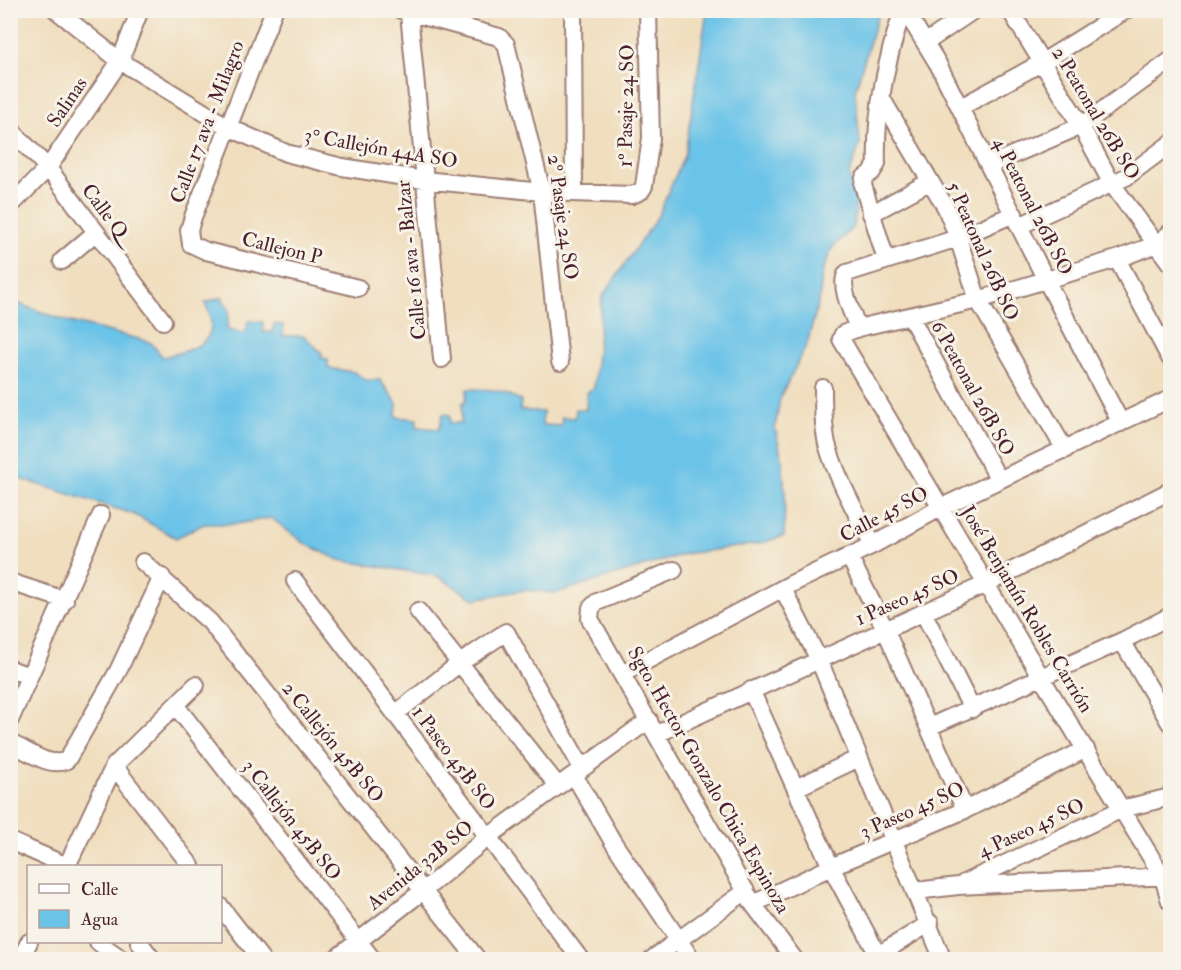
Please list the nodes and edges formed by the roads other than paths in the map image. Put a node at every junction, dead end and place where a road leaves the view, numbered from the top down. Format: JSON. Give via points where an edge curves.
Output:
{"nodes":[{"id":1,"x":56,"y":10,"type":"edge"},
{"id":2,"x":140,"y":10,"type":"edge"},
{"id":3,"x":274,"y":10,"type":"edge"},
{"id":4,"x":573,"y":10,"type":"edge"},
{"id":5,"x":648,"y":10,"type":"edge"},
{"id":6,"x":904,"y":10,"type":"edge"},
{"id":7,"x":974,"y":10,"type":"edge"},
{"id":8,"x":1011,"y":10,"type":"edge"},
{"id":9,"x":1126,"y":10,"type":"edge"},
{"id":10,"x":405,"y":12,"type":"edge"},
{"id":11,"x":433,"y":15,"type":"edge"},
{"id":12,"x":1107,"y":15,"type":"edge"},
{"id":13,"x":925,"y":43,"type":"junction"},
{"id":14,"x":120,"y":61,"type":"junction"},
{"id":15,"x":1170,"y":61,"type":"edge"},
{"id":16,"x":1041,"y":63,"type":"junction"},
{"id":17,"x":882,"y":99,"type":"junction"},
{"id":18,"x":961,"y":107,"type":"junction"},
{"id":19,"x":1081,"y":126,"type":"junction"},
{"id":20,"x":228,"y":127,"type":"junction"},
{"id":21,"x":10,"y":129,"type":"edge"},
{"id":22,"x":1170,"y":144,"type":"edge"},
{"id":23,"x":989,"y":165,"type":"junction"},
{"id":24,"x":48,"y":168,"type":"junction"},
{"id":25,"x":424,"y":180,"type":"junction"},
{"id":26,"x":929,"y":182,"type":"junction"},
{"id":27,"x":1112,"y":184,"type":"junction"},
{"id":28,"x":542,"y":192,"type":"junction"},
{"id":29,"x":574,"y":192,"type":"junction"},
{"id":30,"x":632,"y":195,"type":"joint"},
{"id":31,"x":10,"y":206,"type":"edge"},
{"id":32,"x":871,"y":214,"type":"junction"},
{"id":33,"x":1016,"y":220,"type":"junction"},
{"id":34,"x":95,"y":233,"type":"junction"},
{"id":35,"x":1170,"y":233,"type":"edge"},
{"id":36,"x":958,"y":238,"type":"junction"},
{"id":37,"x":1157,"y":244,"type":"junction"},
{"id":38,"x":197,"y":248,"type":"joint"},
{"id":39,"x":1117,"y":259,"type":"junction"},
{"id":40,"x":886,"y":260,"type":"junction"},
{"id":41,"x":62,"y":261,"type":"dead end"},
{"id":42,"x":1170,"y":263,"type":"edge"},
{"id":43,"x":1046,"y":280,"type":"junction"},
{"id":44,"x":358,"y":288,"type":"dead end"},
{"id":45,"x":978,"y":300,"type":"junction"},
{"id":46,"x":910,"y":316,"type":"junction"},
{"id":47,"x":163,"y":321,"type":"dead end"},
{"id":48,"x":858,"y":328,"type":"junction"},
{"id":49,"x":1170,"y":358,"type":"edge"},
{"id":50,"x":442,"y":359,"type":"dead end"},
{"id":51,"x":560,"y":362,"type":"dead end"},
{"id":52,"x":823,"y":388,"type":"dead end"},
{"id":53,"x":1170,"y":399,"type":"edge"},
{"id":54,"x":1121,"y":423,"type":"junction"},
{"id":55,"x":1065,"y":450,"type":"junction"},
{"id":56,"x":999,"y":480,"type":"junction"},
{"id":57,"x":1170,"y":491,"type":"edge"},
{"id":58,"x":942,"y":507,"type":"junction"},
{"id":59,"x":101,"y":515,"type":"dead end"},
{"id":60,"x":873,"y":545,"type":"junction"},
{"id":61,"x":849,"y":556,"type":"junction"},
{"id":62,"x":144,"y":562,"type":"dead end"},
{"id":63,"x":674,"y":570,"type":"dead end"},
{"id":64,"x":162,"y":577,"type":"junction"},
{"id":65,"x":295,"y":581,"type":"dead end"},
{"id":66,"x":10,"y":582,"type":"edge"},
{"id":67,"x":987,"y":584,"type":"junction"},
{"id":68,"x":783,"y":589,"type":"junction"},
{"id":69,"x":64,"y":600,"type":"junction"},
{"id":70,"x":418,"y":611,"type":"dead end"},
{"id":71,"x":923,"y":612,"type":"junction"},
{"id":72,"x":1170,"y":616,"type":"edge"},
{"id":73,"x":885,"y":629,"type":"junction"},
{"id":74,"x":1122,"y":641,"type":"junction"},
{"id":75,"x":819,"y":660,"type":"junction"},
{"id":76,"x":460,"y":663,"type":"junction"},
{"id":77,"x":10,"y":669,"type":"edge"},
{"id":78,"x":622,"y":674,"type":"junction"},
{"id":79,"x":29,"y":676,"type":"junction"},
{"id":80,"x":1041,"y":677,"type":"junction"},
{"id":81,"x":196,"y":685,"type":"dead end"},
{"id":82,"x":751,"y":690,"type":"junction"},
{"id":83,"x":176,"y":706,"type":"junction"},
{"id":84,"x":972,"y":709,"type":"junction"},
{"id":85,"x":395,"y":714,"type":"junction"},
{"id":86,"x":10,"y":720,"type":"edge"},
{"id":87,"x":1170,"y":723,"type":"edge"},
{"id":88,"x":653,"y":727,"type":"junction"},
{"id":89,"x":929,"y":727,"type":"junction"},
{"id":90,"x":10,"y":743,"type":"edge"},
{"id":91,"x":1086,"y":750,"type":"junction"},
{"id":92,"x":859,"y":758,"type":"junction"},
{"id":93,"x":114,"y":766,"type":"junction"},
{"id":94,"x":578,"y":771,"type":"junction"},
{"id":95,"x":558,"y":786,"type":"junction"},
{"id":96,"x":796,"y":788,"type":"junction"},
{"id":97,"x":1170,"y":797,"type":"edge"},
{"id":98,"x":1122,"y":809,"type":"junction"},
{"id":99,"x":966,"y":810,"type":"junction"},
{"id":100,"x":488,"y":837,"type":"junction"},
{"id":101,"x":10,"y":841,"type":"edge"},
{"id":102,"x":896,"y":841,"type":"junction"},
{"id":103,"x":71,"y":865,"type":"edge"},
{"id":104,"x":189,"y":865,"type":"edge"},
{"id":105,"x":831,"y":867,"type":"junction"},
{"id":106,"x":1167,"y":877,"type":"edge"},
{"id":107,"x":958,"y":886,"type":"junction"},
{"id":108,"x":424,"y":890,"type":"junction"},
{"id":109,"x":916,"y":891,"type":"junction"},
{"id":110,"x":750,"y":898,"type":"junction"},
{"id":111,"x":1170,"y":901,"type":"edge"},
{"id":112,"x":222,"y":909,"type":"edge"},
{"id":113,"x":930,"y":923,"type":"junction"},
{"id":114,"x":678,"y":940,"type":"junction"},
{"id":115,"x":359,"y":941,"type":"junction"},
{"id":116,"x":28,"y":943,"type":"edge"},
{"id":117,"x":99,"y":943,"type":"edge"},
{"id":118,"x":140,"y":943,"type":"edge"},
{"id":119,"x":874,"y":957,"type":"edge"},
{"id":120,"x":20,"y":960,"type":"edge"},
{"id":121,"x":123,"y":960,"type":"edge"},
{"id":122,"x":153,"y":960,"type":"edge"},
{"id":123,"x":262,"y":960,"type":"edge"},
{"id":124,"x":334,"y":960,"type":"edge"},
{"id":125,"x":373,"y":960,"type":"edge"},
{"id":126,"x":478,"y":960,"type":"edge"},
{"id":127,"x":581,"y":960,"type":"edge"},
{"id":128,"x":651,"y":960,"type":"edge"},
{"id":129,"x":692,"y":960,"type":"edge"},
{"id":130,"x":795,"y":960,"type":"edge"},
{"id":131,"x":943,"y":960,"type":"edge"}],
"edges":[{"from":1,"to":14,"type":"street","name":"3° Callejón 44A SO"},
{"from":2,"to":14,"type":"street","name":"Salinas"},
{"from":3,"to":20,"type":"street","name":"Calle 17 ava - Milagro"},
{"from":4,"to":29,"type":"street","name":"2º Pasaje 24 SO"},
{"from":5,"to":30,"type":"street","name":"1º Pasaje 24 SO","via":[[651,138],[644,186]]},
{"from":6,"to":13,"type":"street","name":"4 Peatonal 26B SO"},
{"from":6,"to":17,"type":"street","via":[[889,56]]},
{"from":7,"to":13,"type":"street"},
{"from":8,"to":16,"type":"street","name":"2 Peatonal 26B SO"},
{"from":9,"to":12,"type":"street"},
{"from":10,"to":11,"type":"street"},
{"from":10,"to":25,"type":"street","name":"Calle 16 ava - Balzar"},
{"from":11,"to":28,"type":"street","name":"2º Pasaje 24 SO","via":[[499,37],[506,44]]},
{"from":12,"to":16,"type":"street"},
{"from":13,"to":18,"type":"street","name":"4 Peatonal 26B SO"},
{"from":14,"to":20,"type":"street","name":"3° Callejón 44A SO"},
{"from":14,"to":24,"type":"street","name":"Salinas"},
{"from":15,"to":19,"type":"street"},
{"from":16,"to":18,"type":"street"},
{"from":16,"to":19,"type":"street","name":"2 Peatonal 26B SO"},
{"from":17,"to":26,"type":"street","name":"5 Peatonal 26B SO"},
{"from":17,"to":32,"type":"street","via":[[877,164],[864,178],[863,185]]},
{"from":18,"to":23,"type":"street","name":"4 Peatonal 26B SO"},
{"from":19,"to":23,"type":"street"},
{"from":19,"to":27,"type":"street","name":"2 Peatonal 26B SO"},
{"from":20,"to":25,"type":"street","name":"3° Callejón 44A SO","via":[[286,153]]},
{"from":20,"to":38,"type":"street","name":"Calle 17 ava - Milagro","via":[[190,224],[189,237]]},
{"from":21,"to":24,"type":"street","name":"Calle Q"},
{"from":22,"to":27,"type":"street"},
{"from":23,"to":33,"type":"street","name":"4 Peatonal 26B SO"},
{"from":24,"to":31,"type":"street","name":"Salinas"},
{"from":24,"to":34,"type":"street","name":"Calle Q"},
{"from":25,"to":28,"type":"street","name":"3° Callejón 44A SO"},
{"from":25,"to":50,"type":"street","name":"Calle 16 ava - Balzar"},
{"from":26,"to":32,"type":"street"},
{"from":26,"to":36,"type":"street","name":"5 Peatonal 26B SO","via":[[946,208]]},
{"from":27,"to":33,"type":"street"},
{"from":27,"to":37,"type":"street","name":"2 Peatonal 26B SO"},
{"from":28,"to":29,"type":"street","name":"3° Callejón 44A SO"},
{"from":28,"to":51,"type":"street","name":"2º Pasaje 24 SO"},
{"from":29,"to":30,"type":"street","name":"3° Callejón 44A SO"},
{"from":32,"to":40,"type":"street"},
{"from":33,"to":36,"type":"street"},
{"from":33,"to":43,"type":"street","name":"4 Peatonal 26B SO"},
{"from":34,"to":41,"type":"street"},
{"from":34,"to":47,"type":"street","name":"Calle Q"},
{"from":35,"to":37,"type":"street"},
{"from":36,"to":40,"type":"street"},
{"from":36,"to":45,"type":"street","name":"5 Peatonal 26B SO"},
{"from":37,"to":39,"type":"street"},
{"from":37,"to":42,"type":"street","name":"2 Peatonal 26B SO"},
{"from":38,"to":44,"type":"street","name":"Callejon P"},
{"from":39,"to":43,"type":"street"},
{"from":39,"to":49,"type":"street"},
{"from":40,"to":48,"type":"street","via":[[847,273],[844,278]]},
{"from":43,"to":45,"type":"street"},
{"from":43,"to":54,"type":"street","name":"4 Peatonal 26B SO"},
{"from":45,"to":46,"type":"street"},
{"from":45,"to":55,"type":"street","name":"5 Peatonal 26B SO"},
{"from":46,"to":48,"type":"street"},
{"from":46,"to":56,"type":"street","name":"6 Peatonal 26B SO"},
{"from":48,"to":58,"type":"street","name":"José Benjamín Robles Carrión","via":[[843,334],[842,342]]},
{"from":52,"to":60,"type":"street","via":[[824,426],[832,457]]},
{"from":53,"to":54,"type":"street","name":"Calle 45 SO"},
{"from":54,"to":55,"type":"street","name":"Calle 45 SO"},
{"from":55,"to":56,"type":"street","name":"Calle 45 SO"},
{"from":56,"to":58,"type":"street","name":"Calle 45 SO"},
{"from":57,"to":67,"type":"street","name":"1 Paseo 45 SO"},
{"from":58,"to":60,"type":"street","name":"Calle 45 SO"},
{"from":58,"to":67,"type":"street","name":"José Benjamín Robles Carrión"},
{"from":59,"to":69,"type":"street"},
{"from":60,"to":61,"type":"street","name":"Calle 45 SO"},
{"from":61,"to":68,"type":"street","name":"Calle 45 SO"},
{"from":61,"to":73,"type":"street"},
{"from":62,"to":64,"type":"street","name":"2 Callejón 45B SO"},
{"from":63,"to":78,"type":"street","name":"Sgto. Hector Gonzalo Chica Espinoza","via":[[593,605],[590,620]]},
{"from":64,"to":90,"type":"street","via":[[118,670],[67,760],[52,763]]},
{"from":64,"to":108,"type":"street","name":"2 Callejón 45B SO","via":[[210,622]]},
{"from":65,"to":85,"type":"street","name":"1 Paseo 45B SO"},
{"from":66,"to":69,"type":"street"},
{"from":67,"to":71,"type":"street","name":"1 Paseo 45 SO"},
{"from":67,"to":80,"type":"street","name":"José Benjamín Robles Carrión"},
{"from":68,"to":75,"type":"street"},
{"from":68,"to":78,"type":"street","name":"Calle 45 SO"},
{"from":69,"to":79,"type":"street"},
{"from":70,"to":76,"type":"street"},
{"from":71,"to":73,"type":"street","name":"1 Paseo 45 SO"},
{"from":71,"to":84,"type":"street"},
{"from":72,"to":74,"type":"street"},
{"from":73,"to":75,"type":"street","name":"1 Paseo 45 SO"},
{"from":73,"to":89,"type":"street"},
{"from":74,"to":80,"type":"street"},
{"from":74,"to":87,"type":"street"},
{"from":75,"to":82,"type":"street","name":"1 Paseo 45 SO"},
{"from":75,"to":92,"type":"street"},
{"from":76,"to":85,"type":"street"},
{"from":76,"to":94,"type":"street","via":[[506,632]]},
{"from":76,"to":95,"type":"street"},
{"from":77,"to":79,"type":"street"},
{"from":78,"to":88,"type":"street","name":"Sgto. Hector Gonzalo Chica Espinoza"},
{"from":79,"to":86,"type":"street"},
{"from":80,"to":84,"type":"street"},
{"from":80,"to":91,"type":"street","name":"José Benjamín Robles Carrión"},
{"from":81,"to":83,"type":"street"},
{"from":82,"to":88,"type":"street","name":"1 Paseo 45 SO"},
{"from":82,"to":96,"type":"street"},
{"from":83,"to":93,"type":"street"},
{"from":83,"to":115,"type":"street","name":"3 Callejón 45B SO"},
{"from":84,"to":89,"type":"street"},
{"from":85,"to":100,"type":"street","name":"1 Paseo 45B SO"},
{"from":88,"to":94,"type":"street","name":"Avenida 32B SO"},
{"from":88,"to":110,"type":"street","name":"Sgto. Hector Gonzalo Chica Espinoza"},
{"from":89,"to":99,"type":"street"},
{"from":91,"to":98,"type":"street","name":"José Benjamín Robles Carrión"},
{"from":91,"to":99,"type":"street","name":"3 Paseo 45 SO"},
{"from":92,"to":96,"type":"street"},
{"from":92,"to":102,"type":"street"},
{"from":93,"to":103,"type":"street"},
{"from":93,"to":104,"type":"street"},
{"from":94,"to":95,"type":"street","name":"Avenida 32B SO"},
{"from":94,"to":114,"type":"street","via":[[613,842]]},
{"from":95,"to":100,"type":"street","name":"Avenida 32B SO"},
{"from":96,"to":105,"type":"street"},
{"from":97,"to":98,"type":"street","name":"4 Paseo 45 SO"},
{"from":98,"to":106,"type":"street","name":"José Benjamín Robles Carrión"},
{"from":98,"to":107,"type":"street","name":"4 Paseo 45 SO"},
{"from":99,"to":102,"type":"street","name":"3 Paseo 45 SO"},
{"from":100,"to":108,"type":"street","name":"Avenida 32B SO"},
{"from":100,"to":127,"type":"street","name":"1 Paseo 45B SO"},
{"from":101,"to":103,"type":"street"},
{"from":102,"to":105,"type":"street","name":"3 Paseo 45 SO"},
{"from":102,"to":109,"type":"street"},
{"from":105,"to":110,"type":"street","name":"3 Paseo 45 SO"},
{"from":105,"to":119,"type":"street"},
{"from":106,"to":107,"type":"street"},
{"from":106,"to":111,"type":"street","name":"José Benjamín Robles Carrión"},
{"from":107,"to":109,"type":"street"},
{"from":108,"to":115,"type":"street","name":"Avenida 32B SO"},
{"from":108,"to":126,"type":"street","name":"2 Callejón 45B SO"},
{"from":109,"to":113,"type":"street"},
{"from":110,"to":114,"type":"street","name":"3 Paseo 45 SO"},
{"from":110,"to":130,"type":"street","name":"Sgto. Hector Gonzalo Chica Espinoza"},
{"from":112,"to":123,"type":"street"},
{"from":113,"to":119,"type":"street"},
{"from":113,"to":131,"type":"street"},
{"from":114,"to":128,"type":"street","name":"3 Paseo 45 SO"},
{"from":114,"to":129,"type":"street"},
{"from":115,"to":124,"type":"street","name":"Avenida 32B SO"},
{"from":115,"to":125,"type":"street","name":"3 Callejón 45B SO"},
{"from":116,"to":120,"type":"street"},
{"from":117,"to":121,"type":"street"},
{"from":118,"to":122,"type":"street"}]}
